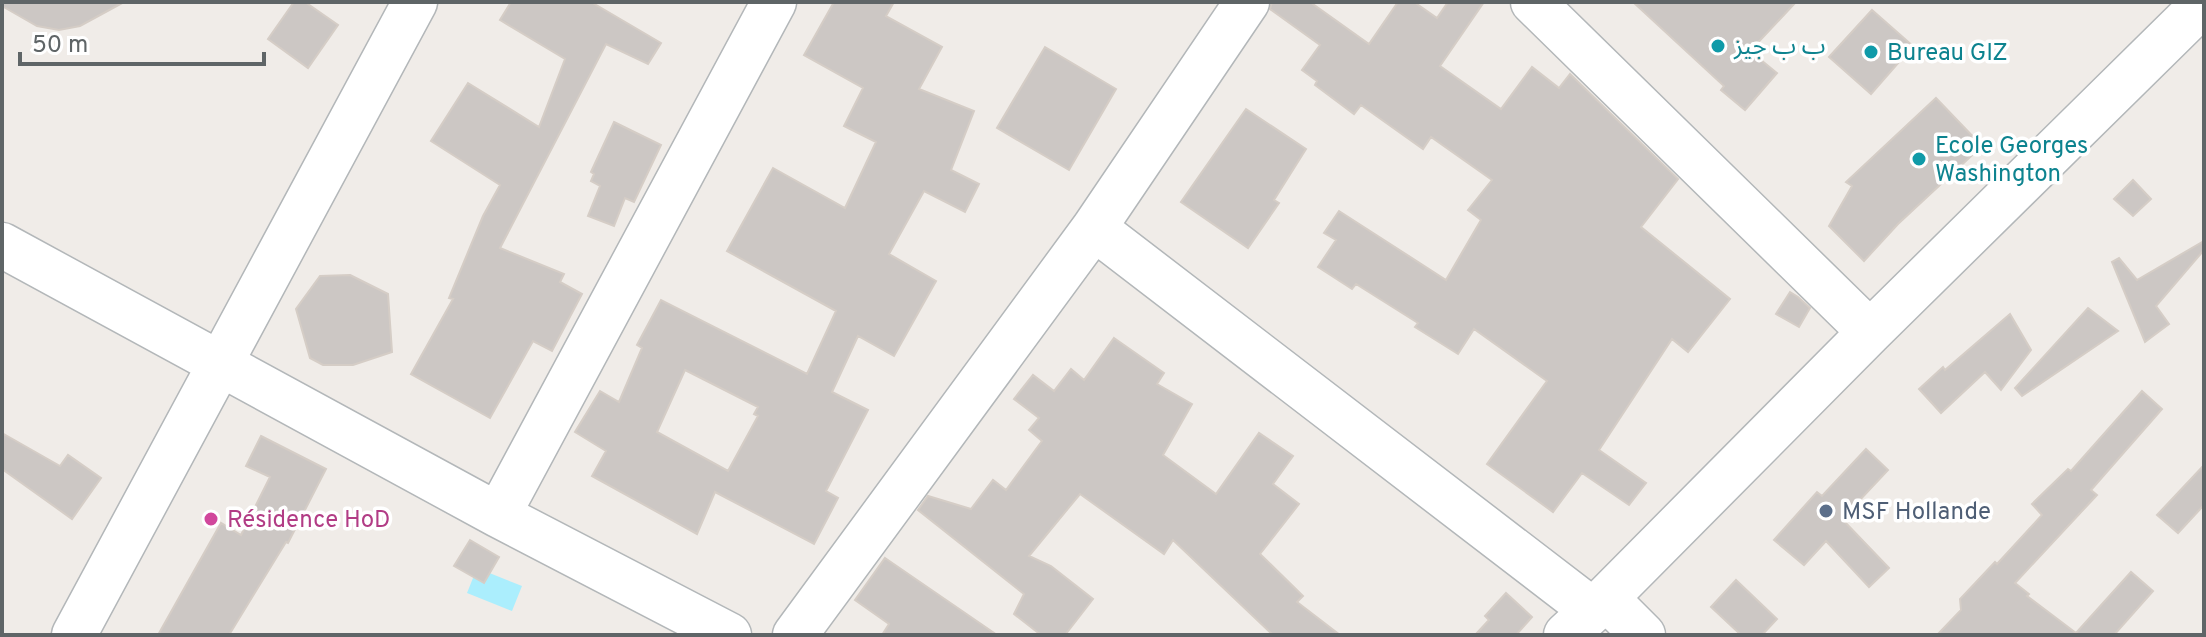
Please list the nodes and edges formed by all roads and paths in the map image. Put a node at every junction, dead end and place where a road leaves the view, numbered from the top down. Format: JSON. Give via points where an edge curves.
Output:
{"nodes":[{"id":1,"x":415,"y":2,"type":"edge"},
{"id":2,"x":774,"y":2,"type":"edge"},
{"id":3,"x":1533,"y":2,"type":"edge"},
{"id":4,"x":2204,"y":3,"type":"edge"},
{"id":5,"x":1236,"y":6,"type":"edge"},
{"id":6,"x":1094,"y":228,"type":"junction"},
{"id":7,"x":2,"y":245,"type":"edge"},
{"id":8,"x":1870,"y":332,"type":"junction"},
{"id":9,"x":220,"y":364,"type":"junction"},
{"id":10,"x":498,"y":515,"type":"junction"},
{"id":11,"x":1588,"y":614,"type":"edge"},
{"id":12,"x":74,"y":635,"type":"edge"},
{"id":13,"x":729,"y":635,"type":"edge"},
{"id":14,"x":795,"y":635,"type":"edge"},
{"id":15,"x":1643,"y":635,"type":"edge"}],
"edges":[{"from":1,"to":9,"type":"street"},
{"from":2,"to":10,"type":"street"},
{"from":3,"to":8,"type":"street"},
{"from":4,"to":8,"type":"street"},
{"from":5,"to":6,"type":"street"},
{"from":6,"to":11,"type":"street"},
{"from":6,"to":14,"type":"street"},
{"from":7,"to":9,"type":"street"},
{"from":8,"to":11,"type":"street"},
{"from":9,"to":10,"type":"street"},
{"from":9,"to":12,"type":"street"},
{"from":10,"to":13,"type":"street"},
{"from":11,"to":15,"type":"street"}]}
